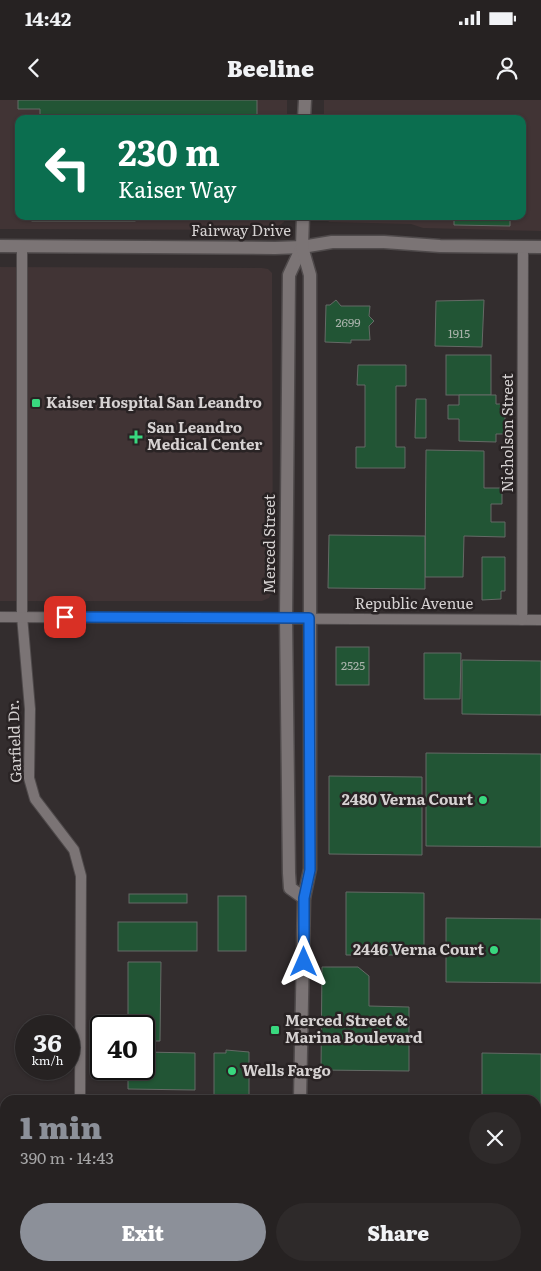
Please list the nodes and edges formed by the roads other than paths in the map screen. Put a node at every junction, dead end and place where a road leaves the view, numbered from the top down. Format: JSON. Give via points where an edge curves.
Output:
{"nodes":[{"id":1,"x":305,"y":100,"type":"edge"},
{"id":2,"x":304,"y":115,"type":"edge"},
{"id":3,"x":303,"y":220,"type":"edge"},
{"id":4,"x":0,"y":246,"type":"edge"},
{"id":5,"x":22,"y":246,"type":"junction"},
{"id":6,"x":302,"y":247,"type":"junction"},
{"id":7,"x":523,"y":247,"type":"junction"},
{"id":8,"x":541,"y":247,"type":"edge"},
{"id":9,"x":22,"y":616,"type":"junction"},
{"id":10,"x":0,"y":617,"type":"edge"},
{"id":11,"x":286,"y":618,"type":"junction"},
{"id":12,"x":309,"y":618,"type":"junction"},
{"id":13,"x":522,"y":620,"type":"junction"},
{"id":14,"x":541,"y":620,"type":"edge"},
{"id":15,"x":304,"y":898,"type":"junction"},
{"id":16,"x":80,"y":1095,"type":"edge"},
{"id":17,"x":300,"y":1095,"type":"edge"}],
"edges":[{"from":1,"to":2,"type":"street"},
{"from":3,"to":6,"type":"street","name":"Merced Street"},
{"from":4,"to":5,"type":"street","name":"Fairway Drive"},
{"from":5,"to":6,"type":"street","name":"Fairway Drive"},
{"from":5,"to":9,"type":"street","name":"Garfield Dr."},
{"from":6,"to":7,"type":"street","name":"Fairway Drive","via":[[332,242]]},
{"from":6,"to":11,"type":"street","name":"Merced Street","via":[[289,275]]},
{"from":6,"to":12,"type":"street","name":"Merced Street","via":[[310,275]]},
{"from":7,"to":8,"type":"street","name":"Fairway Drive"},
{"from":7,"to":13,"type":"street","name":"Nicholson Street"},
{"from":9,"to":10,"type":"street","name":"Republic Avenue"},
{"from":9,"to":11,"type":"street","name":"Republic Avenue"},
{"from":9,"to":16,"type":"street","name":"Garfield Dr.","via":[[30,709],[31,790],[74,850],[81,876]]},
{"from":11,"to":12,"type":"street","name":"Republic Avenue"},
{"from":11,"to":15,"type":"street","name":"Merced Street","via":[[289,873],[290,888]]},
{"from":12,"to":13,"type":"street","name":"Republic Avenue"},
{"from":12,"to":15,"type":"street","name":"Merced Street","via":[[310,870]]},
{"from":13,"to":14,"type":"street","name":"Republic Avenue"},
{"from":15,"to":17,"type":"street","name":"Merced Street"}]}
